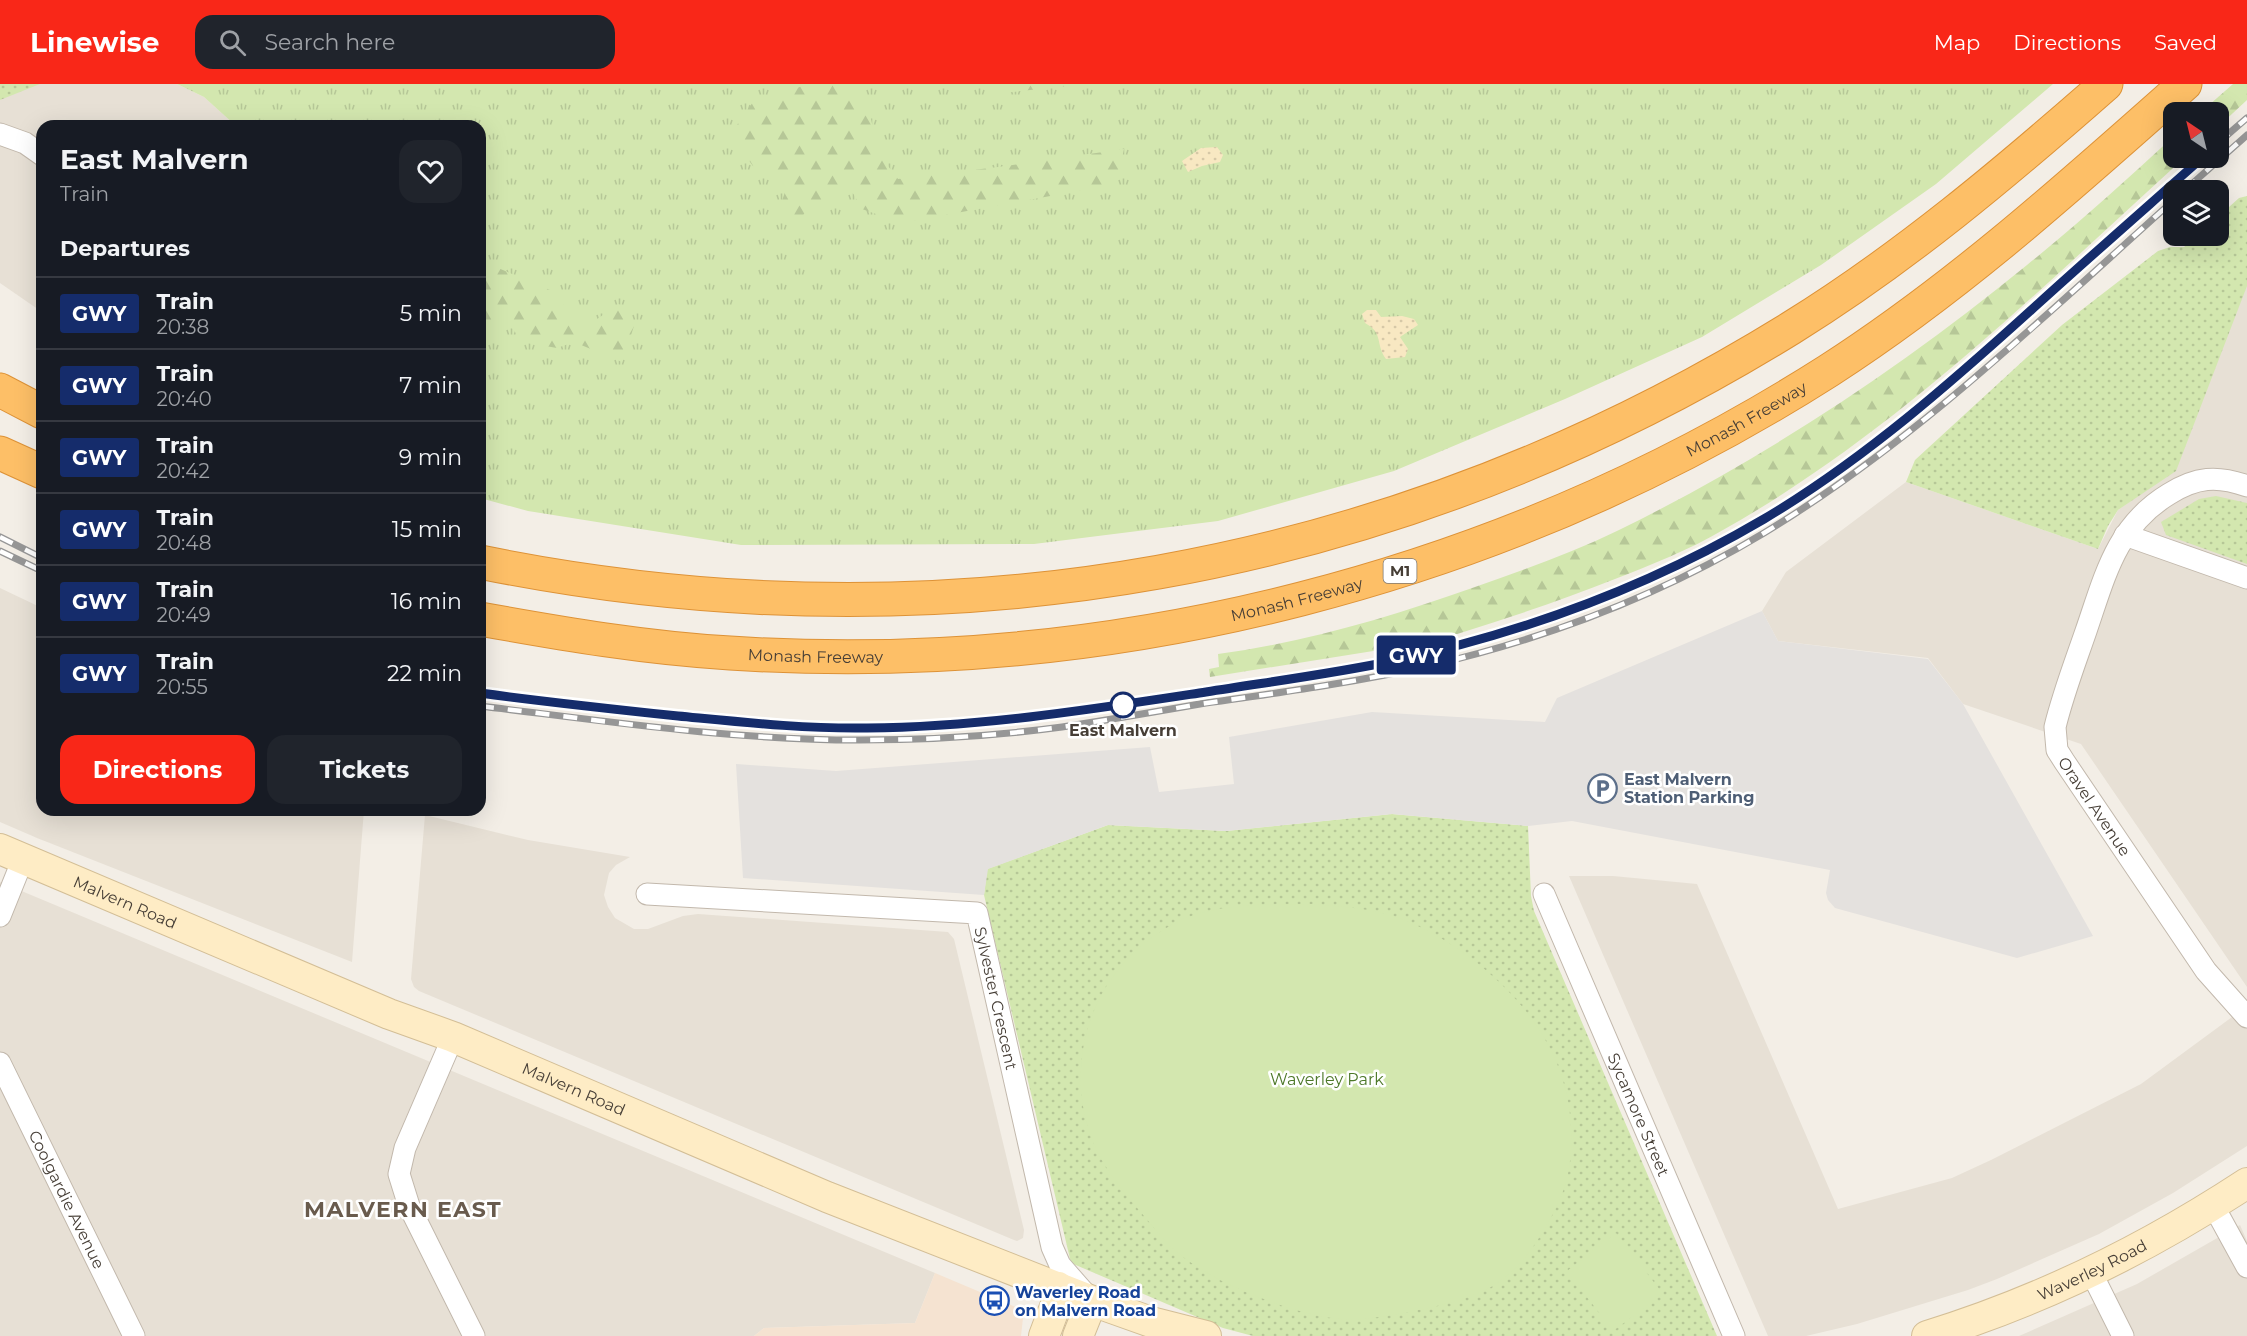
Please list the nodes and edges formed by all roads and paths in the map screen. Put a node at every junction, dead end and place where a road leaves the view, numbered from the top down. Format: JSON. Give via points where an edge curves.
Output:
{"nodes":[{"id":1,"x":2106,"y":84,"type":"edge"},
{"id":2,"x":2185,"y":84,"type":"edge"},
{"id":3,"x":0,"y":134,"type":"edge"},
{"id":4,"x":36,"y":150,"type":"edge"},
{"id":5,"x":0,"y":390,"type":"edge"},
{"id":6,"x":36,"y":409,"type":"edge"},
{"id":7,"x":0,"y":453,"type":"edge"},
{"id":8,"x":36,"y":469,"type":"edge"},
{"id":9,"x":2247,"y":486,"type":"edge"},
{"id":10,"x":2125,"y":535,"type":"junction"},
{"id":11,"x":486,"y":563,"type":"edge"},
{"id":12,"x":2247,"y":578,"type":"edge"},
{"id":13,"x":486,"y":620,"type":"edge"},
{"id":14,"x":11,"y":854,"type":"edge"},
{"id":15,"x":647,"y":894,"type":"dead end"},
{"id":16,"x":1544,"y":894,"type":"dead end"},
{"id":17,"x":0,"y":916,"type":"edge"},
{"id":18,"x":2247,"y":1017,"type":"edge"},
{"id":19,"x":453,"y":1037,"type":"junction"},
{"id":20,"x":0,"y":1063,"type":"edge"},
{"id":21,"x":2247,"y":1183,"type":"edge"},
{"id":22,"x":2213,"y":1205,"type":"junction"},
{"id":23,"x":2247,"y":1267,"type":"edge"},
{"id":24,"x":2091,"y":1272,"type":"junction"},
{"id":25,"x":1059,"y":1276,"type":"junction"},
{"id":26,"x":1092,"y":1301,"type":"junction"},
{"id":27,"x":1139,"y":1329,"type":"edge"},
{"id":28,"x":134,"y":1336,"type":"edge"},
{"id":29,"x":474,"y":1336,"type":"edge"},
{"id":30,"x":1044,"y":1336,"type":"edge"},
{"id":31,"x":1078,"y":1336,"type":"edge"},
{"id":32,"x":1206,"y":1336,"type":"edge"},
{"id":33,"x":1734,"y":1336,"type":"edge"},
{"id":34,"x":1927,"y":1336,"type":"edge"},
{"id":35,"x":2123,"y":1336,"type":"edge"}],
"edges":[{"from":1,"to":11,"type":"highway","via":[[1912,245],[1784,333],[1599,434],[1400,513],[1261,551],[1169,571],[1097,583],[952,597],[732,597],[594,582]]},
{"from":2,"to":13,"type":"highway","name":"Monash Freeway","number":"M1","via":[[1949,287],[1827,372],[1736,426],[1624,483],[1496,538],[1419,565],[1338,590],[1185,626],[1101,640],[947,654],[813,657],[732,653],[583,637]]},
{"from":3,"to":4,"type":"street"},
{"from":5,"to":6,"type":"highway"},
{"from":7,"to":8,"type":"highway"},
{"from":9,"to":10,"type":"street","name":"Oravel Avenue","via":[[2218,479],[2198,480],[2160,499]]},
{"from":10,"to":12,"type":"street"},
{"from":10,"to":18,"type":"street","name":"Oravel Avenue","via":[[2111,560],[2060,707],[2055,741],[2064,761],[2205,971]]},
{"from":14,"to":17,"type":"street"},
{"from":14,"to":19,"type":"main road","name":"Malvern Road","via":[[389,1014]]},
{"from":15,"to":25,"type":"street","name":"Sylvester Crescent","via":[[977,913]]},
{"from":16,"to":33,"type":"street","name":"Sycamore Street"},
{"from":19,"to":25,"type":"main road","name":"Malvern Road","via":[[827,1197]]},
{"from":19,"to":29,"type":"street","via":[[405,1148],[399,1174],[409,1206]]},
{"from":20,"to":28,"type":"street","name":"Coolgardie Avenue"},
{"from":21,"to":22,"type":"main road","name":"Waverley Road"},
{"from":22,"to":23,"type":"street"},
{"from":22,"to":24,"type":"main road","name":"Waverley Road"},
{"from":24,"to":34,"type":"main road","name":"Waverley Road","via":[[2018,1304]]},
{"from":24,"to":35,"type":"street"},
{"from":25,"to":26,"type":"main road","name":"Malvern Road"},
{"from":25,"to":30,"type":"main road","via":[[1051,1322]]},
{"from":26,"to":27,"type":"main road","name":"Malvern Road"},
{"from":26,"to":31,"type":"main road"},
{"from":27,"to":32,"type":"main road"}]}
